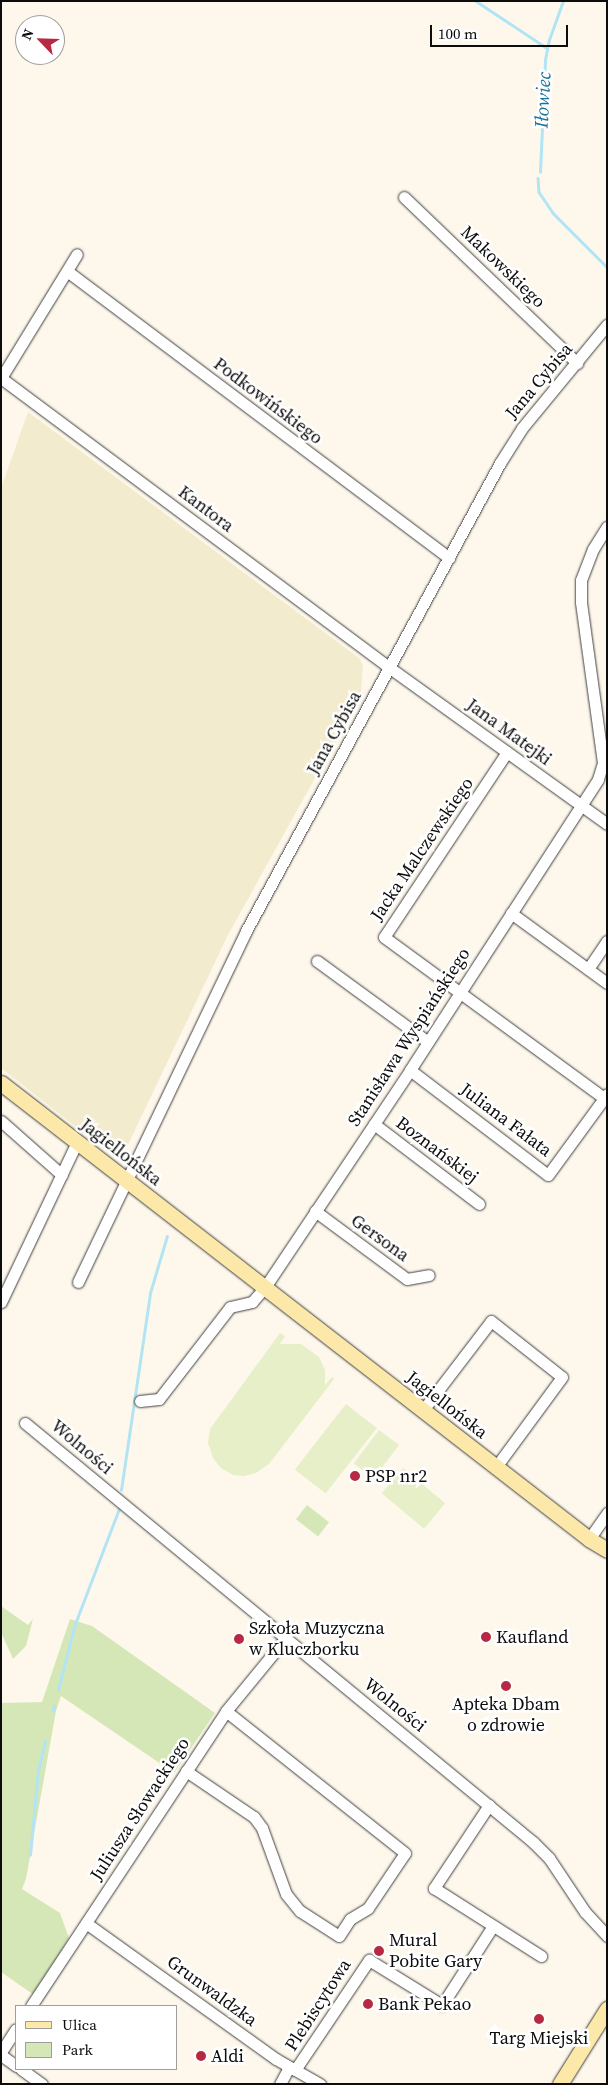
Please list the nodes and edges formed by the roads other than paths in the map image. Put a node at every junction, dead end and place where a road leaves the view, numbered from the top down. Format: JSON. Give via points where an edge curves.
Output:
{"nodes":[{"id":1,"x":404,"y":197,"type":"dead end"},
{"id":2,"x":77,"y":254,"type":"dead end"},
{"id":3,"x":67,"y":271,"type":"junction"},
{"id":4,"x":607,"y":325,"type":"edge"},
{"id":5,"x":577,"y":363,"type":"junction"},
{"id":6,"x":1,"y":378,"type":"edge"},
{"id":7,"x":607,"y":527,"type":"edge"},
{"id":8,"x":449,"y":558,"type":"junction"},
{"id":9,"x":390,"y":668,"type":"junction"},
{"id":10,"x":601,"y":702,"type":"edge"},
{"id":11,"x":507,"y":752,"type":"junction"},
{"id":12,"x":581,"y":805,"type":"junction"},
{"id":13,"x":607,"y":824,"type":"edge"},
{"id":14,"x":511,"y":913,"type":"junction"},
{"id":15,"x":607,"y":941,"type":"edge"},
{"id":16,"x":317,"y":961,"type":"dead end"},
{"id":17,"x":588,"y":969,"type":"junction"},
{"id":18,"x":607,"y":983,"type":"edge"},
{"id":19,"x":459,"y":992,"type":"junction"},
{"id":20,"x":428,"y":1042,"type":"junction"},
{"id":21,"x":410,"y":1070,"type":"junction"},
{"id":22,"x":1,"y":1083,"type":"edge"},
{"id":23,"x":606,"y":1096,"type":"edge"},
{"id":24,"x":1,"y":1121,"type":"edge"},
{"id":25,"x":374,"y":1124,"type":"junction"},
{"id":26,"x":77,"y":1142,"type":"junction"},
{"id":27,"x":62,"y":1175,"type":"junction"},
{"id":28,"x":126,"y":1179,"type":"junction"},
{"id":29,"x":479,"y":1204,"type":"dead end"},
{"id":30,"x":315,"y":1211,"type":"junction"},
{"id":31,"x":429,"y":1274,"type":"dead end"},
{"id":32,"x":78,"y":1282,"type":"dead end"},
{"id":33,"x":265,"y":1287,"type":"junction"},
{"id":34,"x":1,"y":1302,"type":"edge"},
{"id":35,"x":140,"y":1401,"type":"dead end"},
{"id":36,"x":423,"y":1410,"type":"junction"},
{"id":37,"x":25,"y":1423,"type":"dead end"},
{"id":38,"x":496,"y":1467,"type":"junction"},
{"id":39,"x":607,"y":1513,"type":"edge"},
{"id":40,"x":589,"y":1539,"type":"junction"},
{"id":41,"x":607,"y":1550,"type":"edge"},
{"id":42,"x":286,"y":1638,"type":"junction"},
{"id":43,"x":226,"y":1711,"type":"junction"},
{"id":44,"x":186,"y":1771,"type":"junction"},
{"id":45,"x":489,"y":1805,"type":"junction"},
{"id":46,"x":86,"y":1923,"type":"junction"},
{"id":47,"x":493,"y":1926,"type":"junction"},
{"id":48,"x":607,"y":1936,"type":"edge"},
{"id":49,"x":542,"y":1956,"type":"dead end"},
{"id":50,"x":32,"y":2005,"type":"edge"},
{"id":51,"x":607,"y":2009,"type":"edge"},
{"id":52,"x":15,"y":2031,"type":"edge"},
{"id":53,"x":1,"y":2053,"type":"edge"},
{"id":54,"x":15,"y":2065,"type":"edge"},
{"id":55,"x":292,"y":2068,"type":"junction"},
{"id":56,"x":22,"y":2070,"type":"edge"},
{"id":57,"x":42,"y":2084,"type":"edge"},
{"id":58,"x":280,"y":2084,"type":"edge"},
{"id":59,"x":320,"y":2084,"type":"edge"},
{"id":60,"x":560,"y":2084,"type":"edge"}],
"edges":[{"from":1,"to":5,"type":"street","name":"Makowskiego"},
{"from":2,"to":3,"type":"street"},
{"from":3,"to":6,"type":"street"},
{"from":3,"to":8,"type":"street","name":"Podkowińskiego"},
{"from":4,"to":5,"type":"street","name":"Jana Cybisa"},
{"from":5,"to":8,"type":"street","name":"Jana Cybisa","via":[[510,445]]},
{"from":6,"to":9,"type":"street","name":"Kantora"},
{"from":7,"to":10,"type":"street","name":"Stanisława Wyspiańskiego","via":[[593,549],[582,580],[581,602]]},
{"from":8,"to":9,"type":"street","name":"Jana Cybisa"},
{"from":9,"to":11,"type":"street","name":"Jana Matejki"},
{"from":9,"to":28,"type":"street","name":"Jana Cybisa","via":[[246,930]]},
{"from":10,"to":12,"type":"street","name":"Stanisława Wyspiańskiego","via":[[602,763],[598,779]]},
{"from":11,"to":12,"type":"street","name":"Jana Matejki"},
{"from":11,"to":19,"type":"street","name":"Jacka Malczewskiego","via":[[384,937]]},
{"from":12,"to":13,"type":"street","name":"Jana Matejki"},
{"from":12,"to":14,"type":"street","name":"Stanisława Wyspiańskiego"},
{"from":14,"to":17,"type":"street"},
{"from":14,"to":19,"type":"street","name":"Stanisława Wyspiańskiego"},
{"from":15,"to":17,"type":"street"},
{"from":16,"to":20,"type":"street"},
{"from":17,"to":18,"type":"street"},
{"from":19,"to":20,"type":"street","name":"Stanisława Wyspiańskiego"},
{"from":19,"to":23,"type":"street"},
{"from":20,"to":21,"type":"street","name":"Stanisława Wyspiańskiego"},
{"from":21,"to":23,"type":"street","name":"Juliana Fałata","via":[[548,1175]]},
{"from":21,"to":25,"type":"street","name":"Stanisława Wyspiańskiego"},
{"from":22,"to":26,"type":"street","name":"Jagiellońska"},
{"from":24,"to":27,"type":"street"},
{"from":25,"to":29,"type":"street","name":"Boznańskiej"},
{"from":25,"to":30,"type":"street","name":"Stanisława Wyspiańskiego"},
{"from":26,"to":27,"type":"street"},
{"from":26,"to":28,"type":"street","name":"Jagiellońska"},
{"from":27,"to":34,"type":"street"},
{"from":28,"to":32,"type":"street","name":"Jana Cybisa"},
{"from":28,"to":33,"type":"street","name":"Jagiellońska"},
{"from":30,"to":31,"type":"street","name":"Gersona","via":[[406,1279]]},
{"from":30,"to":33,"type":"street","name":"Stanisława Wyspiańskiego"},
{"from":33,"to":35,"type":"street","via":[[252,1302],[230,1307],[159,1399]]},
{"from":33,"to":36,"type":"street","name":"Jagiellońska"},
{"from":36,"to":38,"type":"street","name":"Jagiellońska"},
{"from":36,"to":38,"type":"street","via":[[491,1321],[562,1377]]},
{"from":37,"to":42,"type":"street","name":"Wolności"},
{"from":38,"to":40,"type":"street","name":"Jagiellońska"},
{"from":39,"to":40,"type":"street"},
{"from":40,"to":41,"type":"street","name":"Jagiellońska"},
{"from":42,"to":43,"type":"street","name":"Juliusza Słowackiego"},
{"from":42,"to":45,"type":"street","name":"Wolności"},
{"from":43,"to":44,"type":"street","name":"Juliusza Słowackiego"},
{"from":43,"to":44,"type":"street","via":[[405,1853],[368,1908],[350,1919],[339,1936],[300,1911],[286,1894],[262,1828],[254,1816]]},
{"from":44,"to":46,"type":"street","name":"Juliusza Słowackiego"},
{"from":45,"to":47,"type":"street","via":[[434,1888]]},
{"from":45,"to":48,"type":"street","name":"Wolności","via":[[549,1858],[585,1912]]},
{"from":46,"to":50,"type":"street","name":"Juliusza Słowackiego"},
{"from":46,"to":55,"type":"street","name":"Grunwaldzka"},
{"from":47,"to":49,"type":"street"},
{"from":47,"to":55,"type":"street","name":"Plebiscytowa","via":[[442,2006],[368,1960]]},
{"from":51,"to":60,"type":"street"},
{"from":52,"to":53,"type":"street"},
{"from":53,"to":54,"type":"street"},
{"from":55,"to":58,"type":"street"},
{"from":55,"to":59,"type":"street","name":"Grunwaldzka"},
{"from":56,"to":57,"type":"street"}]}
